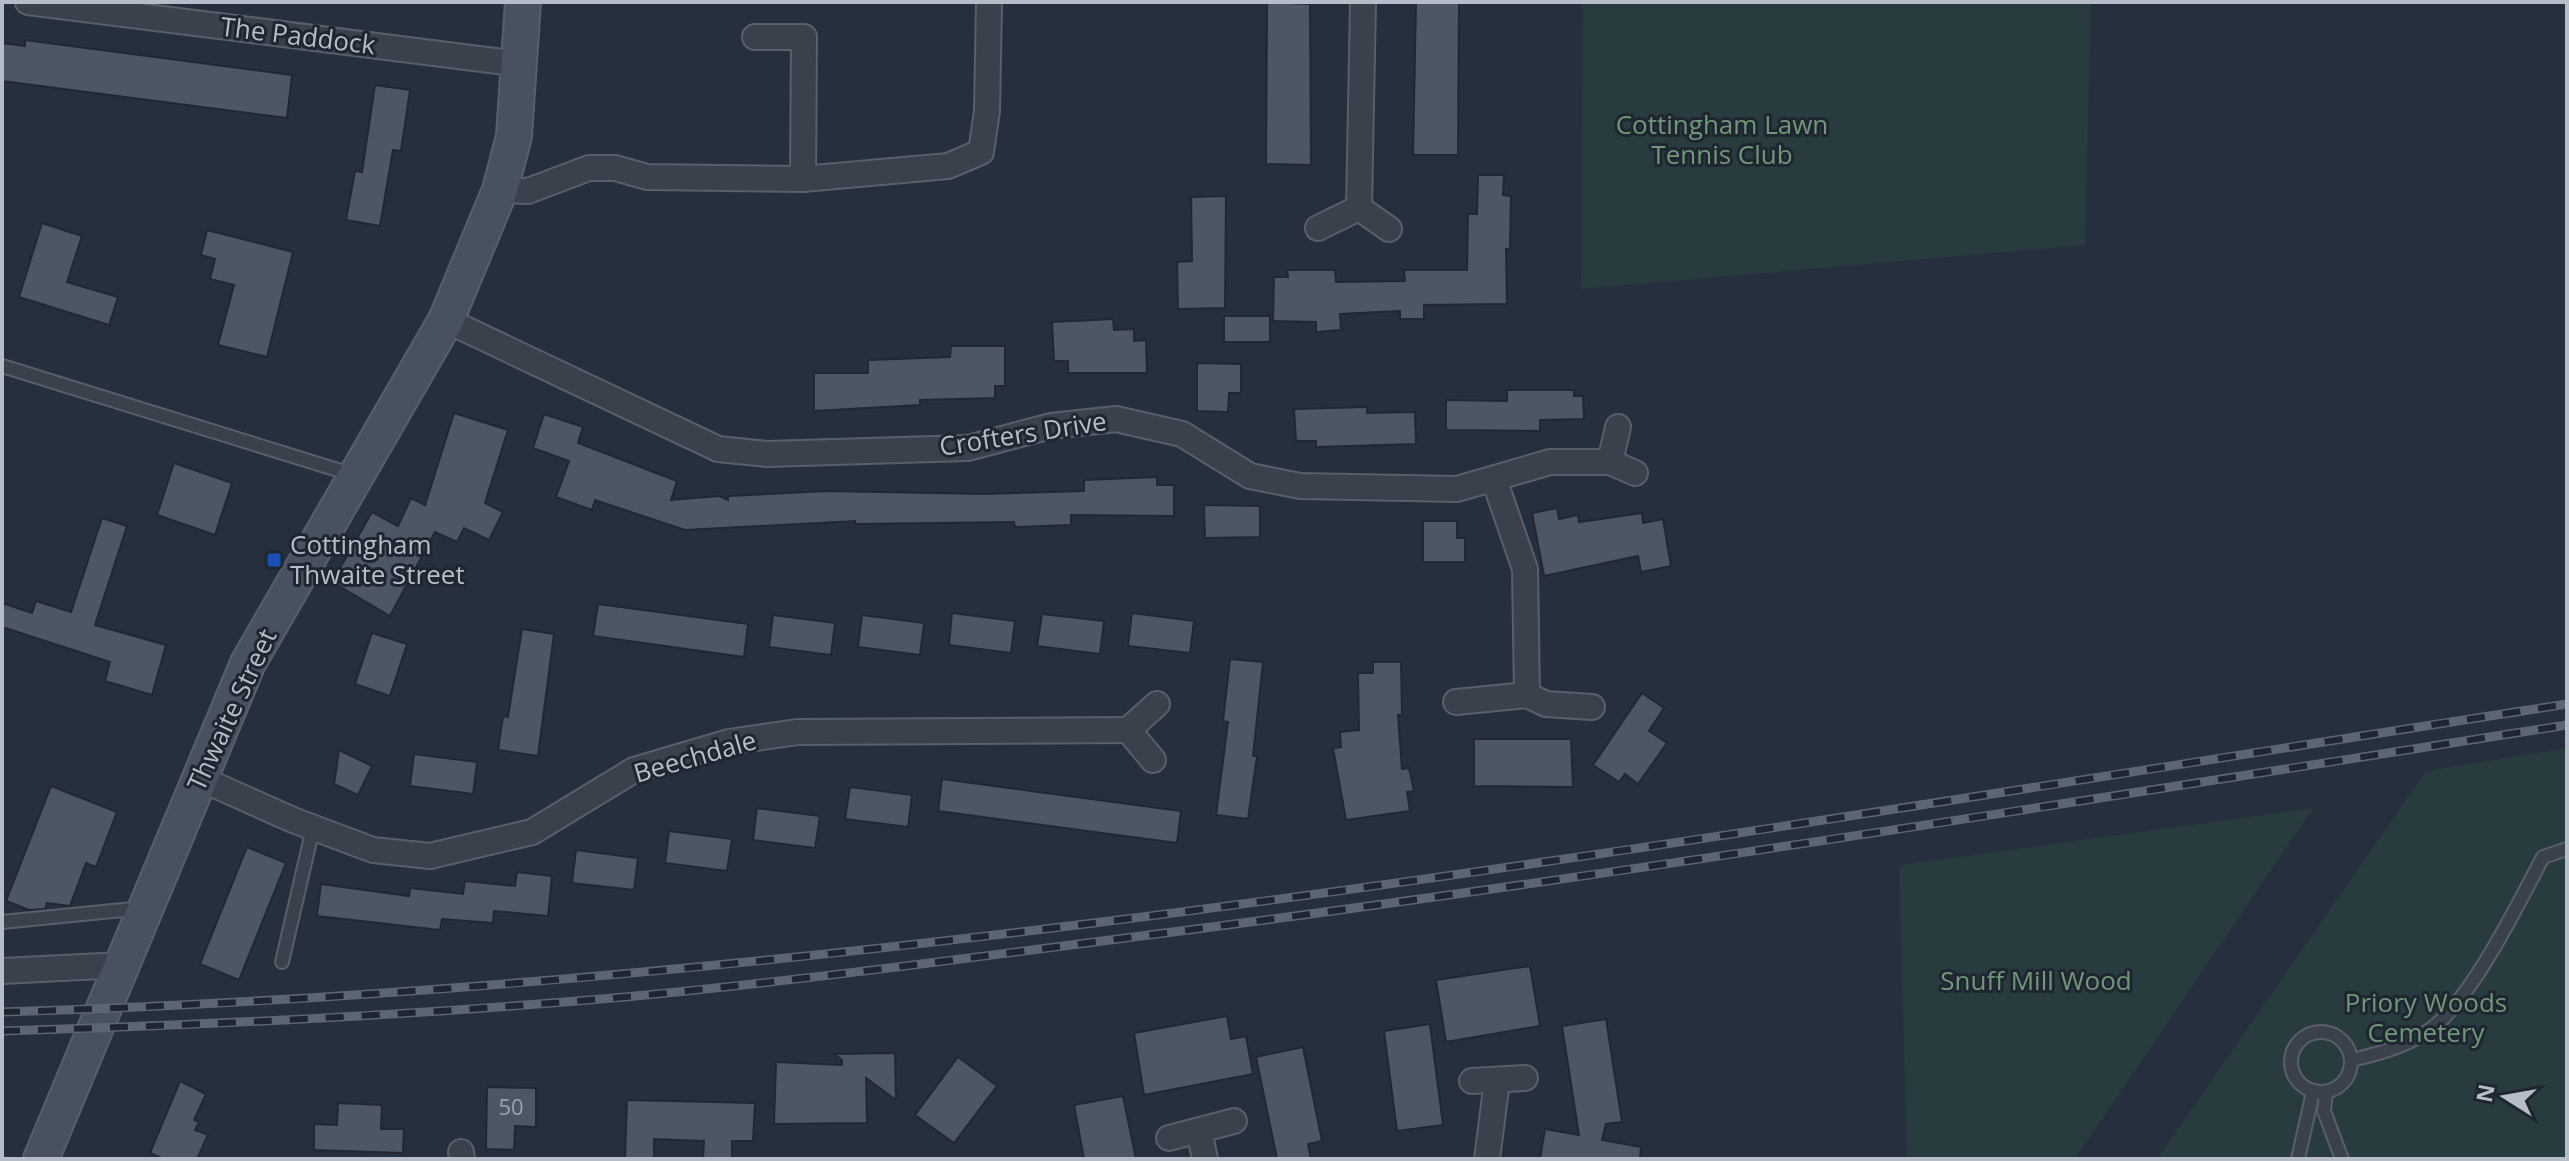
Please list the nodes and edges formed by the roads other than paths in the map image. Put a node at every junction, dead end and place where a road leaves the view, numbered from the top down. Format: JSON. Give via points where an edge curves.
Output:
{"nodes":[{"id":1,"x":28,"y":2,"type":"edge"},
{"id":2,"x":523,"y":2,"type":"edge"},
{"id":3,"x":989,"y":2,"type":"edge"},
{"id":4,"x":1363,"y":2,"type":"edge"},
{"id":5,"x":755,"y":37,"type":"dead end"},
{"id":6,"x":520,"y":64,"type":"junction"},
{"id":7,"x":803,"y":179,"type":"junction"},
{"id":8,"x":500,"y":190,"type":"junction"},
{"id":9,"x":1359,"y":208,"type":"junction"},
{"id":10,"x":1318,"y":228,"type":"dead end"},
{"id":11,"x":1389,"y":229,"type":"dead end"},
{"id":12,"x":446,"y":320,"type":"junction"},
{"id":13,"x":2,"y":366,"type":"edge"},
{"id":14,"x":1618,"y":427,"type":"dead end"},
{"id":15,"x":1610,"y":462,"type":"junction"},
{"id":16,"x":1635,"y":473,"type":"dead end"},
{"id":17,"x":357,"y":476,"type":"junction"},
{"id":18,"x":1494,"y":479,"type":"junction"},
{"id":19,"x":1527,"y":695,"type":"junction"},
{"id":20,"x":1456,"y":702,"type":"dead end"},
{"id":21,"x":1157,"y":704,"type":"dead end"},
{"id":22,"x":1592,"y":707,"type":"dead end"},
{"id":23,"x":1128,"y":730,"type":"junction"},
{"id":24,"x":1153,"y":760,"type":"dead end"},
{"id":25,"x":199,"y":778,"type":"junction"},
{"id":26,"x":313,"y":828,"type":"junction"},
{"id":27,"x":2567,"y":849,"type":"edge"},
{"id":28,"x":146,"y":908,"type":"junction"},
{"id":29,"x":2,"y":922,"type":"edge"},
{"id":30,"x":282,"y":962,"type":"dead end"},
{"id":31,"x":122,"y":965,"type":"junction"},
{"id":32,"x":2,"y":971,"type":"edge"},
{"id":33,"x":2352,"y":1060,"type":"junction"},
{"id":34,"x":1525,"y":1078,"type":"dead end"},
{"id":35,"x":1472,"y":1081,"type":"dead end"},
{"id":36,"x":1497,"y":1081,"type":"junction"},
{"id":37,"x":2319,"y":1092,"type":"junction"},
{"id":38,"x":1234,"y":1121,"type":"dead end"},
{"id":39,"x":1199,"y":1131,"type":"junction"},
{"id":40,"x":1169,"y":1138,"type":"dead end"},
{"id":41,"x":41,"y":1159,"type":"edge"},
{"id":42,"x":1205,"y":1159,"type":"edge"},
{"id":43,"x":1487,"y":1159,"type":"edge"},
{"id":44,"x":2298,"y":1159,"type":"edge"},
{"id":45,"x":2342,"y":1159,"type":"edge"}],
"edges":[{"from":1,"to":6,"type":"street","name":"The Paddock"},
{"from":2,"to":6,"type":"main road","name":"Thwaite Street"},
{"from":3,"to":7,"type":"street","via":[[981,152],[948,166]]},
{"from":4,"to":9,"type":"street"},
{"from":5,"to":7,"type":"street","via":[[804,37]]},
{"from":6,"to":8,"type":"main road","name":"Thwaite Street","via":[[514,136]]},
{"from":7,"to":8,"type":"street","via":[[647,177],[589,168],[528,191]]},
{"from":8,"to":12,"type":"main road","name":"Thwaite Street"},
{"from":9,"to":10,"type":"street"},
{"from":9,"to":11,"type":"street"},
{"from":12,"to":17,"type":"main road","name":"Thwaite Street"},
{"from":12,"to":18,"type":"street","name":"Crofters Drive","via":[[718,449],[767,454],[968,448],[1051,426],[1116,419],[1182,434],[1250,476],[1300,486],[1457,489]]},
{"from":13,"to":17,"type":"lane"},
{"from":14,"to":15,"type":"street"},
{"from":15,"to":16,"type":"street","name":"Crofters Drive"},
{"from":15,"to":18,"type":"street","name":"Crofters Drive","via":[[1550,462]]},
{"from":17,"to":25,"type":"main road","name":"Thwaite Street","via":[[248,663]]},
{"from":18,"to":19,"type":"street","via":[[1525,569]]},
{"from":19,"to":20,"type":"street"},
{"from":19,"to":22,"type":"street","via":[[1546,704]]},
{"from":21,"to":23,"type":"street"},
{"from":23,"to":24,"type":"street"},
{"from":23,"to":26,"type":"street","name":"Beechdale","via":[[798,732],[729,742],[634,770],[532,832],[430,856],[373,850]]},
{"from":25,"to":26,"type":"street","name":"Beechdale"},
{"from":25,"to":28,"type":"main road","name":"Thwaite Street"},
{"from":26,"to":30,"type":"lane"},
{"from":27,"to":33,"type":"lane","via":[[2543,857],[2478,971],[2437,1024],[2397,1049]]},
{"from":28,"to":29,"type":"lane"},
{"from":28,"to":31,"type":"main road","name":"Thwaite Street"},
{"from":31,"to":32,"type":"street"},
{"from":31,"to":41,"type":"main road","name":"Thwaite Street"},
{"from":33,"to":37,"type":"lane","via":[[2347,1079]]},
{"from":33,"to":37,"type":"lane","via":[[2345,1042],[2329,1032],[2310,1033],[2295,1045],[2290,1064],[2297,1082]]},
{"from":34,"to":36,"type":"street"},
{"from":35,"to":36,"type":"street"},
{"from":36,"to":43,"type":"street"},
{"from":37,"to":44,"type":"lane"},
{"from":37,"to":45,"type":"lane"},
{"from":38,"to":39,"type":"street"},
{"from":39,"to":40,"type":"street"},
{"from":39,"to":42,"type":"street"}]}
